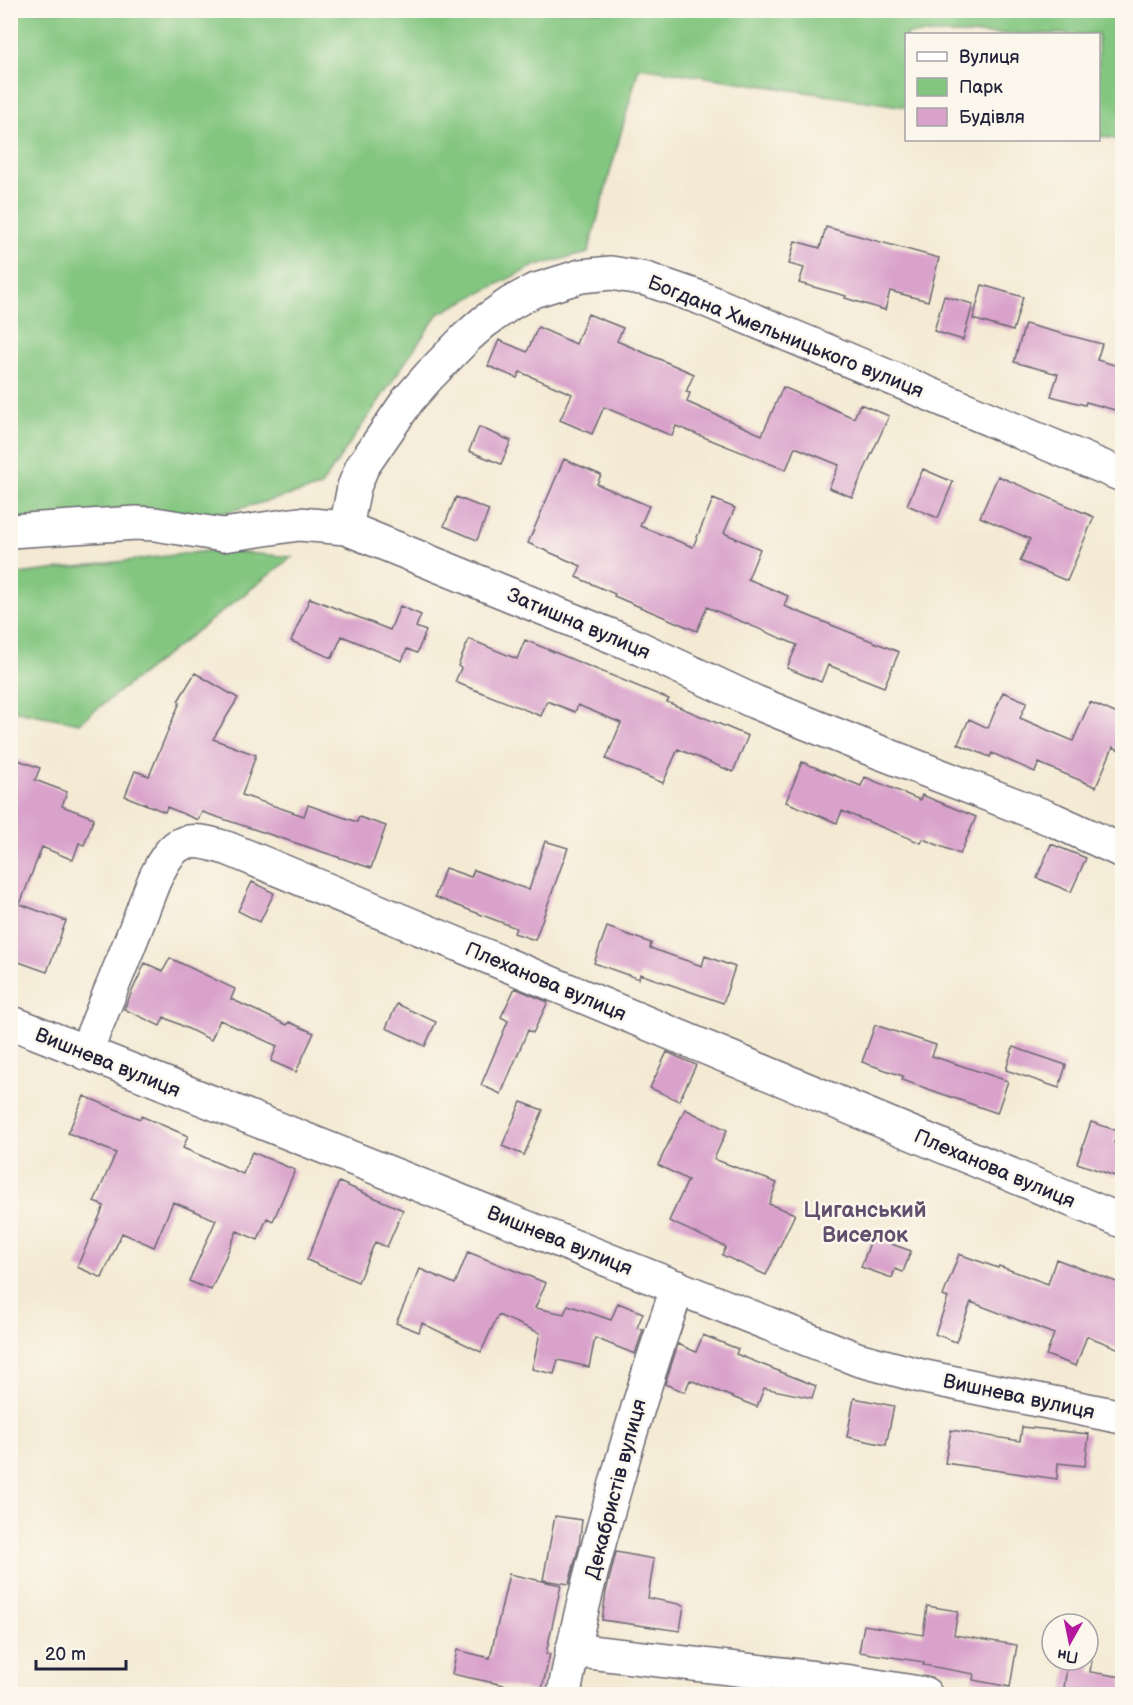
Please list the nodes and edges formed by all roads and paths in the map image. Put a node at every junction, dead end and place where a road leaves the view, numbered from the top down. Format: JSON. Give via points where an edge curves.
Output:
{"nodes":[{"id":1,"x":1122,"y":475,"type":"edge"},
{"id":2,"x":346,"y":528,"type":"junction"},
{"id":3,"x":10,"y":531,"type":"edge"},
{"id":4,"x":1122,"y":851,"type":"edge"},
{"id":5,"x":10,"y":1022,"type":"edge"},
{"id":6,"x":85,"y":1053,"type":"junction"},
{"id":7,"x":1122,"y":1221,"type":"edge"},
{"id":8,"x":678,"y":1287,"type":"junction"},
{"id":9,"x":1122,"y":1418,"type":"edge"},
{"id":10,"x":572,"y":1650,"type":"junction"},
{"id":11,"x":564,"y":1695,"type":"edge"},
{"id":12,"x":925,"y":1695,"type":"edge"}],
"edges":[{"from":1,"to":2,"type":"street","name":"Богдана Хмельницького вулиця","via":[[701,298],[629,275],[598,273],[533,291],[511,303],[484,322],[429,376],[362,467]]},
{"from":2,"to":3,"type":"street","name":"Затишна вулиця","via":[[299,524],[223,535],[136,523]]},
{"from":2,"to":4,"type":"street","name":"Затишна вулиця","via":[[624,641],[755,702],[1054,820]]},
{"from":5,"to":6,"type":"street","name":"Вишнева вулиця"},
{"from":6,"to":7,"type":"street","name":"Плеханова вулиця","via":[[168,855],[183,843],[210,843]]},
{"from":6,"to":8,"type":"street","name":"Вишнева вулиця"},
{"from":8,"to":9,"type":"street","name":"Вишнева вулиця","via":[[823,1346],[896,1370]]},
{"from":8,"to":10,"type":"street","name":"Декабристів вулиця","via":[[643,1386]]},
{"from":10,"to":11,"type":"street","name":"Декабристів вулиця"},
{"from":10,"to":12,"type":"street","via":[[841,1681]]}]}
